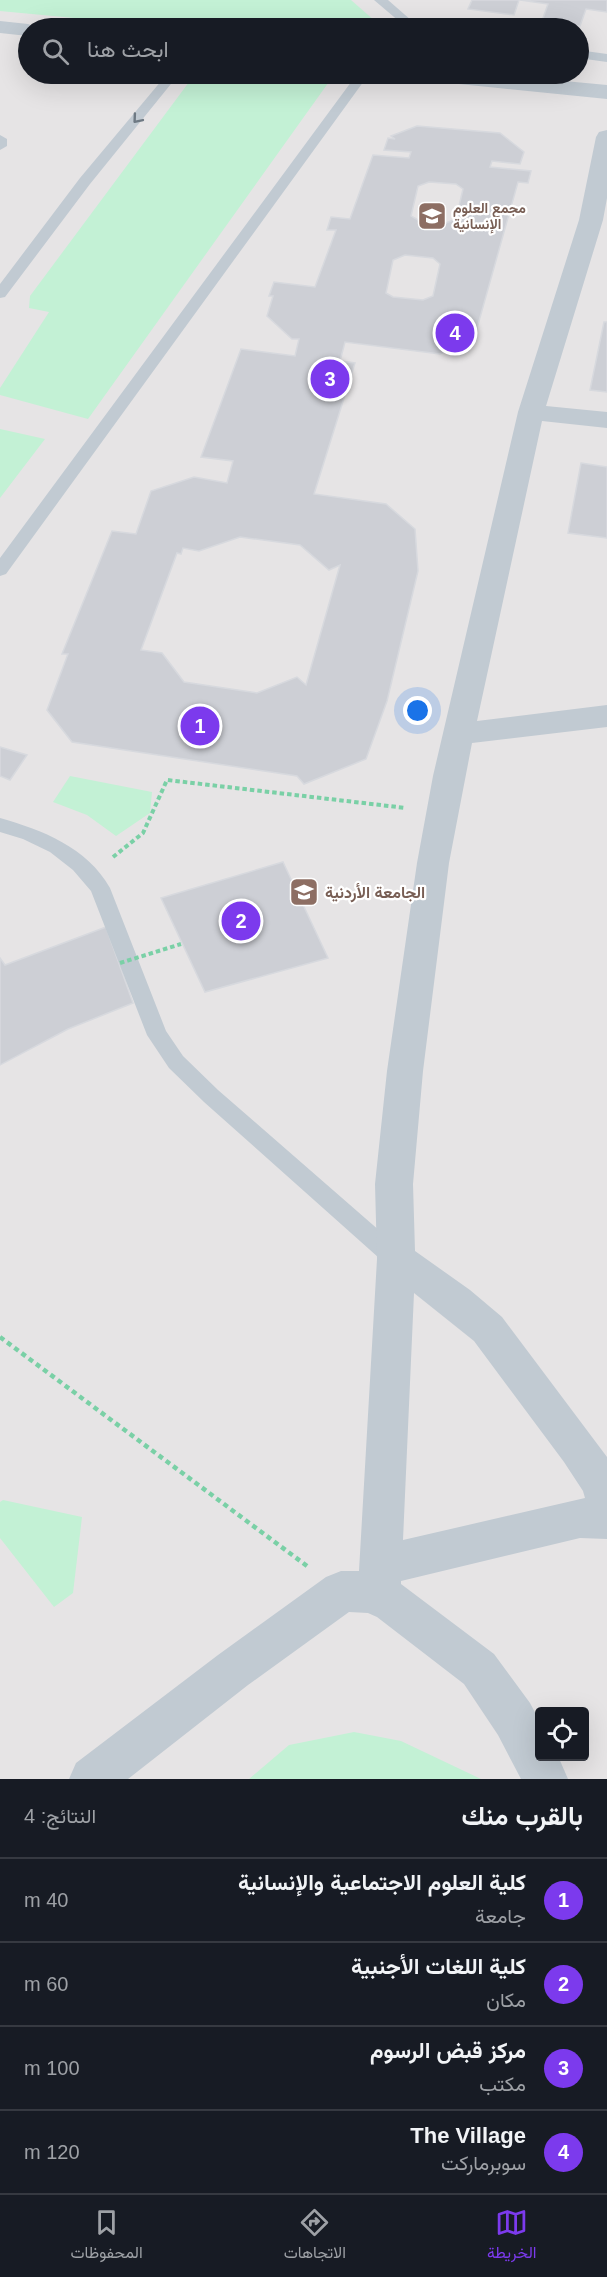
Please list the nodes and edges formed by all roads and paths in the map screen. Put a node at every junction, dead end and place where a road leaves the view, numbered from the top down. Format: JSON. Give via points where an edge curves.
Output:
{"nodes":[{"id":1,"x":380,"y":0,"type":"edge"},
{"id":2,"x":402,"y":18,"type":"edge"},
{"id":3,"x":0,"y":27,"type":"edge"},
{"id":4,"x":18,"y":29,"type":"edge"},
{"id":5,"x":589,"y":55,"type":"edge"},
{"id":6,"x":607,"y":58,"type":"edge"},
{"id":7,"x":165,"y":84,"type":"edge"},
{"id":8,"x":356,"y":84,"type":"edge"},
{"id":9,"x":528,"y":84,"type":"edge"},
{"id":10,"x":607,"y":92,"type":"edge"},
{"id":11,"x":607,"y":137,"type":"edge"},
{"id":12,"x":0,"y":139,"type":"edge"},
{"id":13,"x":0,"y":146,"type":"edge"},
{"id":14,"x":0,"y":294,"type":"edge"},
{"id":15,"x":531,"y":412,"type":"junction"},
{"id":16,"x":607,"y":420,"type":"edge"},
{"id":17,"x":0,"y":570,"type":"edge"},
{"id":18,"x":607,"y":716,"type":"edge"},
{"id":19,"x":460,"y":734,"type":"junction"},
{"id":20,"x":443,"y":812,"type":"junction"},
{"id":21,"x":0,"y":825,"type":"edge"},
{"id":22,"x":91,"y":874,"type":"junction"},
{"id":23,"x":181,"y":944,"type":"dead end"},
{"id":24,"x":120,"y":963,"type":"dead end"},
{"id":25,"x":396,"y":1259,"type":"junction"},
{"id":26,"x":0,"y":1337,"type":"edge"},
{"id":27,"x":607,"y":1504,"type":"edge"},
{"id":28,"x":607,"y":1519,"type":"edge"},
{"id":29,"x":366,"y":1584,"type":"junction"},
{"id":30,"x":93,"y":1779,"type":"edge"},
{"id":31,"x":545,"y":1779,"type":"edge"}],
"edges":[{"from":1,"to":2,"type":"lane"},
{"from":3,"to":4,"type":"street"},
{"from":5,"to":6,"type":"lane"},
{"from":7,"to":14,"type":"lane","one_way":true},
{"from":8,"to":17,"type":"lane"},
{"from":9,"to":10,"type":"street"},
{"from":11,"to":15,"type":"street","via":[[586,238]]},
{"from":12,"to":13,"type":"lane"},
{"from":15,"to":16,"type":"street"},
{"from":15,"to":19,"type":"street"},
{"from":18,"to":19,"type":"street"},
{"from":19,"to":20,"type":"street"},
{"from":20,"to":22,"type":"path","via":[[167,780],[143,833]]},
{"from":20,"to":25,"type":"street","via":[[420,944],[405,1071],[394,1184]]},
{"from":21,"to":22,"type":"lane","via":[[51,843]]},
{"from":22,"to":25,"type":"lane","via":[[100,888],[157,1035],[171,1057]]},
{"from":23,"to":24,"type":"path","bridge":true},
{"from":25,"to":27,"type":"street","via":[[488,1329],[578,1449],[600,1483]]},
{"from":25,"to":29,"type":"street"},
{"from":26,"to":29,"type":"path"},
{"from":28,"to":29,"type":"street","via":[[580,1518]]},
{"from":29,"to":30,"type":"street","via":[[233,1670]]},
{"from":29,"to":31,"type":"street","via":[[478,1669],[514,1719]]}]}
